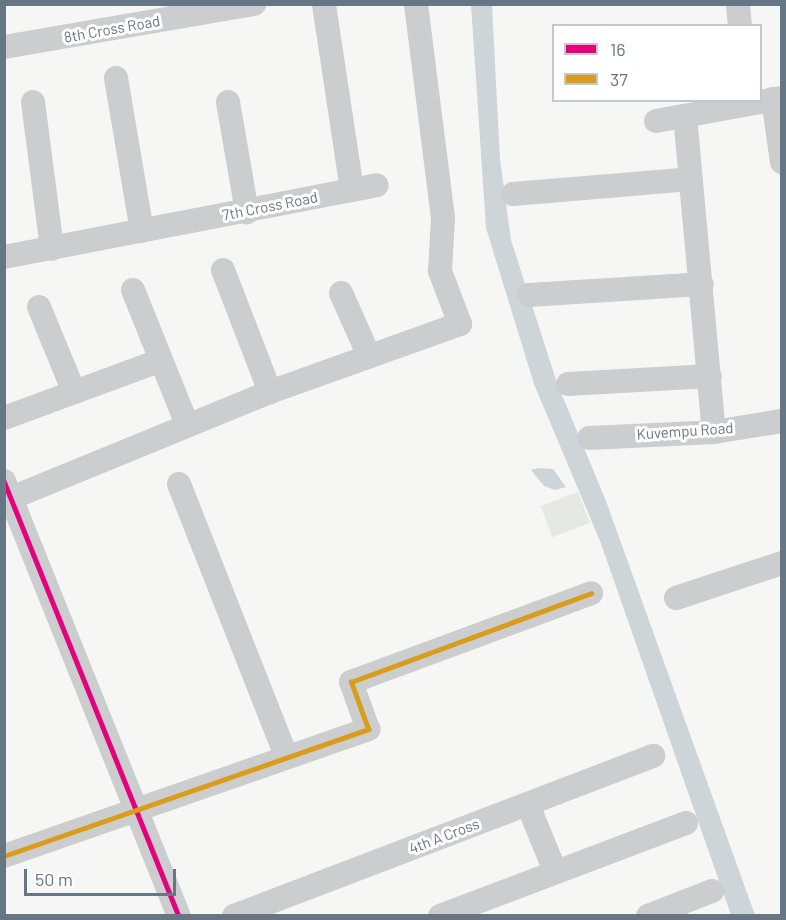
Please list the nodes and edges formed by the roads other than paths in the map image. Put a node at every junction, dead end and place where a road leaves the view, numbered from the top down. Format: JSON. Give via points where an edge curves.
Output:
{"nodes":[{"id":1,"x":254,"y":4,"type":"edge"},
{"id":2,"x":324,"y":4,"type":"edge"},
{"id":3,"x":416,"y":4,"type":"edge"},
{"id":4,"x":738,"y":4,"type":"edge"},
{"id":5,"x":740,"y":24,"type":"edge"},
{"id":6,"x":4,"y":47,"type":"edge"},
{"id":7,"x":116,"y":78,"type":"dead end"},
{"id":8,"x":777,"y":98,"type":"edge"},
{"id":9,"x":762,"y":100,"type":"edge"},
{"id":10,"x":33,"y":102,"type":"dead end"},
{"id":11,"x":228,"y":102,"type":"dead end"},
{"id":12,"x":745,"y":102,"type":"edge"},
{"id":13,"x":685,"y":116,"type":"junction"},
{"id":14,"x":656,"y":121,"type":"dead end"},
{"id":15,"x":782,"y":162,"type":"edge"},
{"id":16,"x":690,"y":179,"type":"junction"},
{"id":17,"x":377,"y":185,"type":"dead end"},
{"id":18,"x":352,"y":190,"type":"junction"},
{"id":19,"x":513,"y":194,"type":"dead end"},
{"id":20,"x":247,"y":212,"type":"junction"},
{"id":21,"x":142,"y":231,"type":"junction"},
{"id":22,"x":52,"y":249,"type":"junction"},
{"id":23,"x":4,"y":257,"type":"edge"},
{"id":24,"x":223,"y":270,"type":"dead end"},
{"id":25,"x":702,"y":284,"type":"junction"},
{"id":26,"x":133,"y":290,"type":"dead end"},
{"id":27,"x":342,"y":293,"type":"dead end"},
{"id":28,"x":529,"y":294,"type":"dead end"},
{"id":29,"x":39,"y":307,"type":"dead end"},
{"id":30,"x":369,"y":356,"type":"junction"},
{"id":31,"x":159,"y":361,"type":"junction"},
{"id":32,"x":710,"y":376,"type":"junction"},
{"id":33,"x":568,"y":384,"type":"dead end"},
{"id":34,"x":74,"y":392,"type":"junction"},
{"id":35,"x":270,"y":392,"type":"junction"},
{"id":36,"x":4,"y":418,"type":"edge"},
{"id":37,"x":782,"y":421,"type":"edge"},
{"id":38,"x":187,"y":424,"type":"junction"},
{"id":39,"x":714,"y":432,"type":"junction"},
{"id":40,"x":589,"y":438,"type":"dead end"},
{"id":41,"x":179,"y":484,"type":"dead end"},
{"id":42,"x":7,"y":493,"type":"edge"},
{"id":43,"x":782,"y":563,"type":"edge"},
{"id":44,"x":591,"y":593,"type":"dead end"},
{"id":45,"x":676,"y":598,"type":"dead end"},
{"id":46,"x":285,"y":756,"type":"junction"},
{"id":47,"x":654,"y":756,"type":"dead end"},
{"id":48,"x":528,"y":805,"type":"junction"},
{"id":49,"x":135,"y":808,"type":"junction"},
{"id":50,"x":686,"y":823,"type":"dead end"},
{"id":51,"x":4,"y":856,"type":"edge"},
{"id":52,"x":555,"y":871,"type":"junction"},
{"id":53,"x":712,"y":891,"type":"dead end"},
{"id":54,"x":179,"y":915,"type":"edge"},
{"id":55,"x":234,"y":915,"type":"edge"},
{"id":56,"x":440,"y":915,"type":"edge"},
{"id":57,"x":648,"y":915,"type":"edge"}],
"edges":[{"from":1,"to":6,"type":"street","name":"8th Cross Road"},
{"from":2,"to":18,"type":"street"},
{"from":3,"to":30,"type":"street","via":[[443,218],[440,270],[460,324]]},
{"from":4,"to":5,"type":"street"},
{"from":7,"to":21,"type":"street"},
{"from":8,"to":9,"type":"street"},
{"from":8,"to":15,"type":"street"},
{"from":10,"to":22,"type":"street"},
{"from":11,"to":20,"type":"street"},
{"from":12,"to":13,"type":"street"},
{"from":13,"to":14,"type":"street"},
{"from":13,"to":16,"type":"street"},
{"from":16,"to":19,"type":"street"},
{"from":16,"to":25,"type":"street"},
{"from":17,"to":18,"type":"street","name":"7th Cross Road"},
{"from":18,"to":20,"type":"street","name":"7th Cross Road"},
{"from":20,"to":21,"type":"street","name":"7th Cross Road"},
{"from":21,"to":22,"type":"street","name":"7th Cross Road"},
{"from":22,"to":23,"type":"street","name":"7th Cross Road"},
{"from":24,"to":35,"type":"street"},
{"from":25,"to":28,"type":"street"},
{"from":25,"to":32,"type":"street"},
{"from":26,"to":31,"type":"street"},
{"from":27,"to":30,"type":"street"},
{"from":29,"to":34,"type":"street"},
{"from":30,"to":35,"type":"street"},
{"from":31,"to":34,"type":"street"},
{"from":31,"to":38,"type":"street"},
{"from":32,"to":33,"type":"street"},
{"from":32,"to":39,"type":"street"},
{"from":34,"to":36,"type":"street"},
{"from":35,"to":38,"type":"street"},
{"from":37,"to":39,"type":"street","name":"Kuvempu Road"},
{"from":38,"to":42,"type":"street"},
{"from":39,"to":40,"type":"street","name":"Kuvempu Road"},
{"from":41,"to":46,"type":"street"},
{"from":42,"to":49,"type":"street"},
{"from":43,"to":45,"type":"street"},
{"from":44,"to":46,"type":"street","via":[[351,682],[369,729]]},
{"from":46,"to":49,"type":"street"},
{"from":47,"to":48,"type":"street","name":"4th A Cross"},
{"from":48,"to":52,"type":"street"},
{"from":48,"to":55,"type":"street","name":"4th A Cross"},
{"from":49,"to":51,"type":"street"},
{"from":49,"to":54,"type":"street"},
{"from":50,"to":52,"type":"street"},
{"from":52,"to":56,"type":"street"},
{"from":53,"to":57,"type":"street"}]}
